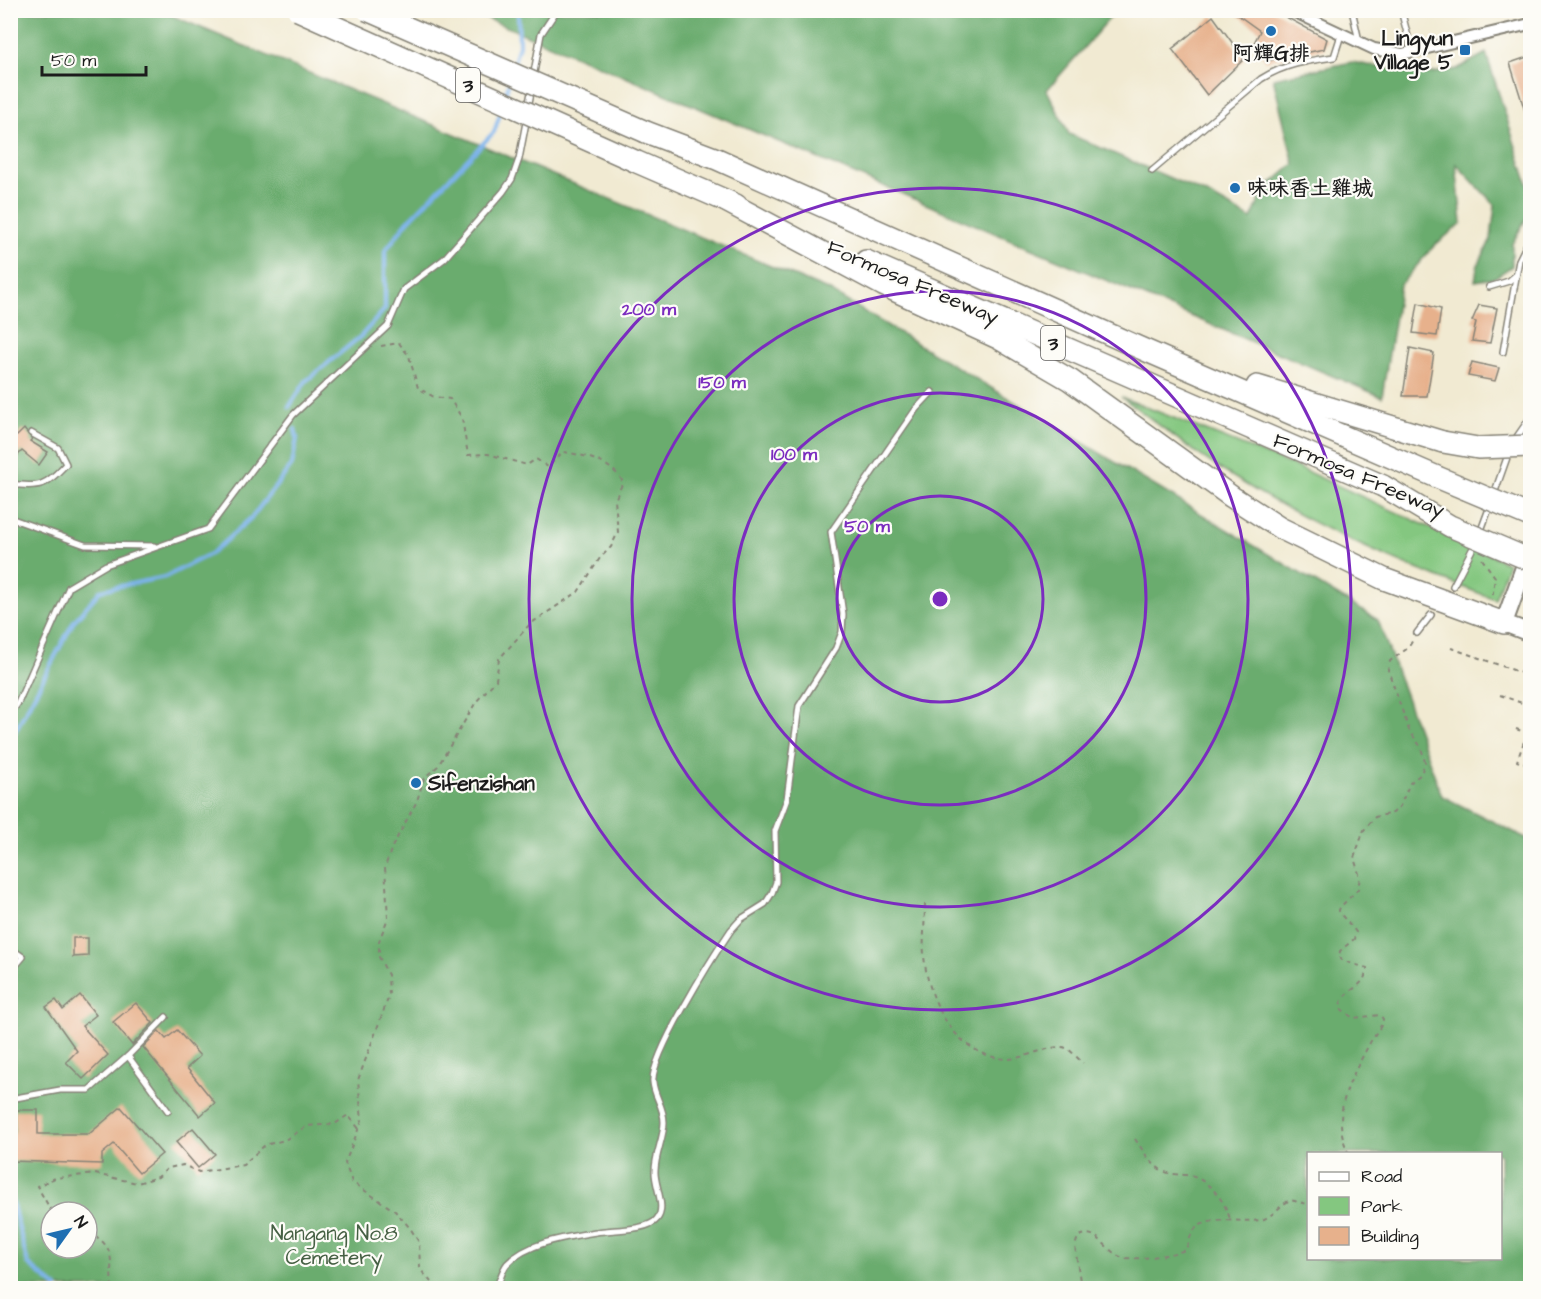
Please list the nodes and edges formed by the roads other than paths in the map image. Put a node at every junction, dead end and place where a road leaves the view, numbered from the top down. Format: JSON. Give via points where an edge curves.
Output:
{"nodes":[{"id":1,"x":298,"y":10,"type":"edge"},
{"id":2,"x":367,"y":10,"type":"edge"},
{"id":3,"x":557,"y":10,"type":"edge"},
{"id":4,"x":1291,"y":10,"type":"edge"},
{"id":5,"x":1352,"y":10,"type":"edge"},
{"id":6,"x":1401,"y":10,"type":"edge"},
{"id":7,"x":1528,"y":10,"type":"edge"},
{"id":8,"x":1530,"y":23,"type":"edge"},
{"id":9,"x":1341,"y":35,"type":"junction"},
{"id":10,"x":1359,"y":41,"type":"junction"},
{"id":11,"x":1412,"y":52,"type":"junction"},
{"id":12,"x":1152,"y":171,"type":"dead end"},
{"id":13,"x":724,"y":200,"type":"junction"},
{"id":14,"x":1530,"y":238,"type":"edge"},
{"id":15,"x":1515,"y":276,"type":"junction"},
{"id":16,"x":1489,"y":287,"type":"dead end"},
{"id":17,"x":1140,"y":348,"type":"junction"},
{"id":18,"x":1503,"y":352,"type":"dead end"},
{"id":19,"x":932,"y":392,"type":"dead end"},
{"id":20,"x":1530,"y":418,"type":"edge"},
{"id":21,"x":32,"y":433,"type":"dead end"},
{"id":22,"x":1530,"y":446,"type":"edge"},
{"id":23,"x":10,"y":484,"type":"edge"},
{"id":24,"x":1383,"y":486,"type":"junction"},
{"id":25,"x":1530,"y":516,"type":"edge"},
{"id":26,"x":10,"y":518,"type":"edge"},
{"id":27,"x":159,"y":546,"type":"junction"},
{"id":28,"x":1530,"y":549,"type":"edge"},
{"id":29,"x":1530,"y":560,"type":"edge"},
{"id":30,"x":1453,"y":586,"type":"dead end"},
{"id":31,"x":1431,"y":615,"type":"dead end"},
{"id":32,"x":1504,"y":623,"type":"junction"},
{"id":33,"x":1417,"y":633,"type":"road end"},
{"id":34,"x":1530,"y":633,"type":"edge"},
{"id":35,"x":10,"y":714,"type":"edge"},
{"id":36,"x":10,"y":948,"type":"edge"},
{"id":37,"x":10,"y":972,"type":"edge"},
{"id":38,"x":166,"y":1017,"type":"dead end"},
{"id":39,"x":128,"y":1056,"type":"junction"},
{"id":40,"x":10,"y":1100,"type":"edge"},
{"id":41,"x":168,"y":1111,"type":"dead end"},
{"id":42,"x":496,"y":1288,"type":"edge"}],
"edges":[{"from":1,"to":13,"type":"highway","name":"Formosa Freeway","number":"3","bridge":true},
{"from":2,"to":17,"type":"highway","name":"Formosa Freeway","number":"3","bridge":true,"via":[[717,159]]},
{"from":3,"to":27,"type":"lane","via":[[541,34],[512,179],[460,243],[404,289],[388,326],[292,415],[208,529]]},
{"from":4,"to":9,"type":"street"},
{"from":5,"to":10,"type":"lane"},
{"from":6,"to":11,"type":"lane"},
{"from":7,"to":8,"type":"lane"},
{"from":8,"to":11,"type":"street"},
{"from":9,"to":10,"type":"street"},
{"from":9,"to":12,"type":"lane","via":[[1334,57],[1297,62],[1261,79]]},
{"from":10,"to":11,"type":"street","via":[[1381,51]]},
{"from":13,"to":24,"type":"highway","name":"Formosa Freeway","number":"3"},
{"from":13,"to":32,"type":"highway","via":[[883,285],[998,338],[1070,380],[1280,528],[1375,575]]},
{"from":14,"to":15,"type":"lane"},
{"from":15,"to":16,"type":"lane"},
{"from":15,"to":18,"type":"lane"},
{"from":17,"to":22,"type":"highway","bridge":true,"via":[[1443,442],[1478,448]]},
{"from":17,"to":25,"type":"highway","name":"Formosa Freeway","number":"3","bridge":true},
{"from":19,"to":42,"type":"lane","via":[[831,532],[842,632],[799,706],[787,800],[775,831],[776,882],[765,904],[731,930],[673,1024],[654,1071],[653,1082],[664,1123],[654,1170],[661,1209],[658,1219],[647,1226],[597,1231],[520,1252],[506,1265]]},
{"from":20,"to":30,"type":"lane","via":[[1512,445],[1473,552]]},
{"from":21,"to":23,"type":"lane","via":[[58,447],[66,464],[50,482],[33,487]]},
{"from":24,"to":28,"type":"highway","name":"Formosa Freeway","number":"3","bridge":true},
{"from":24,"to":29,"type":"highway","bridge":true,"via":[[1449,526]]},
{"from":26,"to":27,"type":"lane","via":[[85,545]]},
{"from":27,"to":35,"type":"lane","via":[[106,565],[69,587]]},
{"from":28,"to":32,"type":"main road"},
{"from":31,"to":33,"type":"lane"},
{"from":32,"to":34,"type":"main road"},
{"from":36,"to":37,"type":"lane","via":[[23,957]]},
{"from":38,"to":39,"type":"lane"},
{"from":39,"to":40,"type":"lane","via":[[88,1090],[60,1090]]},
{"from":39,"to":41,"type":"lane"}]}
